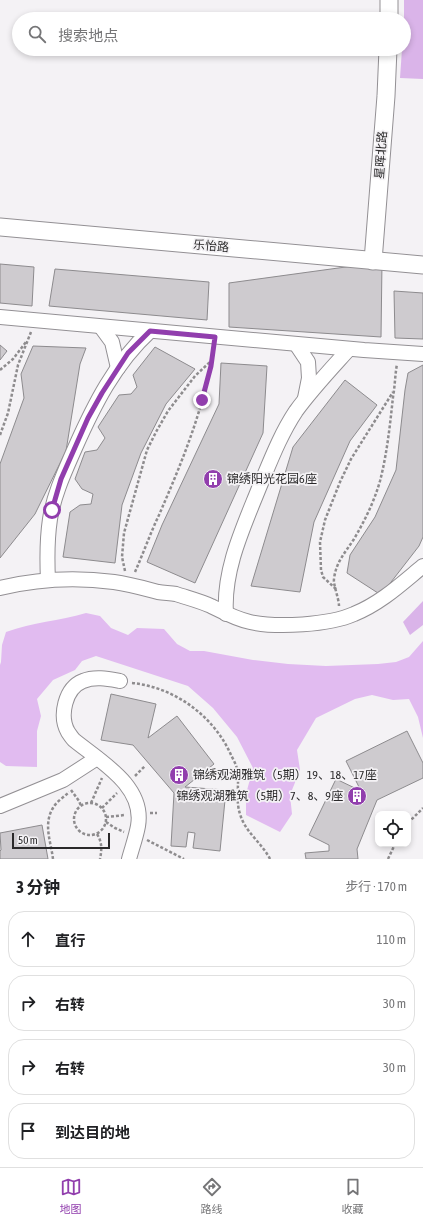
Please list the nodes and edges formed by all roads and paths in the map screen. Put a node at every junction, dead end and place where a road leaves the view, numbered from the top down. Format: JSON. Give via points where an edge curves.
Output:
{"nodes":[{"id":1,"x":389,"y":0,"type":"edge"},
{"id":2,"x":389,"y":12,"type":"edge"},
{"id":3,"x":388,"y":56,"type":"edge"},
{"id":4,"x":0,"y":227,"type":"edge"},
{"id":5,"x":373,"y":261,"type":"junction"},
{"id":6,"x":423,"y":265,"type":"edge"},
{"id":7,"x":0,"y":317,"type":"edge"},
{"id":8,"x":35,"y":320,"type":"junction"},
{"id":9,"x":101,"y":327,"type":"junction"},
{"id":10,"x":150,"y":331,"type":"junction"},
{"id":11,"x":215,"y":337,"type":"junction"},
{"id":12,"x":28,"y":340,"type":"junction"},
{"id":13,"x":296,"y":344,"type":"junction"},
{"id":14,"x":350,"y":349,"type":"junction"},
{"id":15,"x":400,"y":352,"type":"junction"},
{"id":16,"x":423,"y":354,"type":"edge"},
{"id":17,"x":212,"y":361,"type":"junction"},
{"id":18,"x":118,"y":368,"type":"junction"},
{"id":19,"x":0,"y":370,"type":"edge"},
{"id":20,"x":394,"y":390,"type":"junction"},
{"id":21,"x":305,"y":400,"type":"junction"},
{"id":22,"x":0,"y":435,"type":"edge"},
{"id":23,"x":423,"y":566,"type":"edge"},
{"id":24,"x":48,"y":580,"type":"junction"},
{"id":25,"x":130,"y":584,"type":"junction"},
{"id":26,"x":0,"y":588,"type":"edge"},
{"id":27,"x":337,"y":590,"type":"junction"},
{"id":28,"x":226,"y":614,"type":"junction"},
{"id":29,"x":340,"y":619,"type":"junction"},
{"id":30,"x":120,"y":681,"type":"joint"},
{"id":31,"x":97,"y":758,"type":"junction"},
{"id":32,"x":58,"y":782,"type":"junction"},
{"id":33,"x":71,"y":791,"type":"junction"},
{"id":34,"x":0,"y":806,"type":"edge"},
{"id":35,"x":81,"y":806,"type":"junction"},
{"id":36,"x":423,"y":808,"type":"edge"},
{"id":37,"x":411,"y":820,"type":"edge"},
{"id":38,"x":97,"y":834,"type":"junction"},
{"id":39,"x":394,"y":847,"type":"edge"},
{"id":40,"x":53,"y":859,"type":"edge"},
{"id":41,"x":100,"y":859,"type":"edge"},
{"id":42,"x":129,"y":859,"type":"edge"},
{"id":43,"x":270,"y":859,"type":"edge"},
{"id":44,"x":388,"y":859,"type":"edge"}],
"edges":[{"from":1,"to":2,"type":"street"},
{"from":3,"to":5,"type":"street","name":"星晖北路"},
{"from":4,"to":5,"type":"street","name":"乐怡路"},
{"from":5,"to":6,"type":"street","name":"乐怡路"},
{"from":7,"to":8,"type":"street"},
{"from":8,"to":9,"type":"street"},
{"from":8,"to":12,"type":"path"},
{"from":9,"to":10,"type":"street"},
{"from":9,"to":18,"type":"street","via":[[112,342]]},
{"from":10,"to":11,"type":"street"},
{"from":10,"to":18,"type":"street","via":[[136,344]]},
{"from":11,"to":13,"type":"street"},
{"from":11,"to":17,"type":"path"},
{"from":12,"to":19,"type":"path"},
{"from":12,"to":22,"type":"path","via":[[18,365],[8,413]]},
{"from":13,"to":14,"type":"street"},
{"from":13,"to":21,"type":"street","via":[[308,362],[309,378]]},
{"from":14,"to":15,"type":"street"},
{"from":14,"to":21,"type":"street"},
{"from":15,"to":16,"type":"street"},
{"from":15,"to":20,"type":"path"},
{"from":17,"to":25,"type":"path","via":[[202,400],[170,492]]},
{"from":17,"to":25,"type":"path","via":[[195,376],[168,411],[147,450],[124,533],[122,557]]},
{"from":18,"to":24,"type":"street","via":[[88,418],[61,479],[50,520]]},
{"from":20,"to":27,"type":"path","via":[[386,454],[375,498],[336,568],[334,582]]},
{"from":20,"to":27,"type":"path","via":[[351,459],[326,520],[320,542],[321,570],[323,577]]},
{"from":21,"to":28,"type":"street","via":[[283,433],[242,533],[230,570],[225,600]]},
{"from":23,"to":29,"type":"street","via":[[390,594],[353,615]]},
{"from":24,"to":25,"type":"street","via":[[72,579]]},
{"from":24,"to":26,"type":"street"},
{"from":25,"to":28,"type":"street","via":[[192,599]]},
{"from":27,"to":29,"type":"path"},
{"from":28,"to":29,"type":"street","via":[[250,622],[268,624],[314,624]]},
{"from":30,"to":31,"type":"street","via":[[82,681],[66,698],[64,709],[68,732]]},
{"from":30,"to":43,"type":"path","via":[[142,684],[178,697],[193,707],[226,743],[237,768],[240,814],[244,824]]},
{"from":31,"to":32,"type":"street"},
{"from":31,"to":42,"type":"street","via":[[129,787],[136,800],[138,825]]},
{"from":32,"to":33,"type":"path"},
{"from":32,"to":34,"type":"street"},
{"from":33,"to":35,"type":"path"},
{"from":33,"to":40,"type":"path","via":[[53,808],[50,815],[48,826]]},
{"from":35,"to":38,"type":"path","via":[[75,815],[75,825],[86,835]]},
{"from":35,"to":38,"type":"path","via":[[95,804],[105,812],[106,822]]},
{"from":36,"to":37,"type":"path"},
{"from":38,"to":41,"type":"path","via":[[102,845]]},
{"from":39,"to":44,"type":"path"}]}
